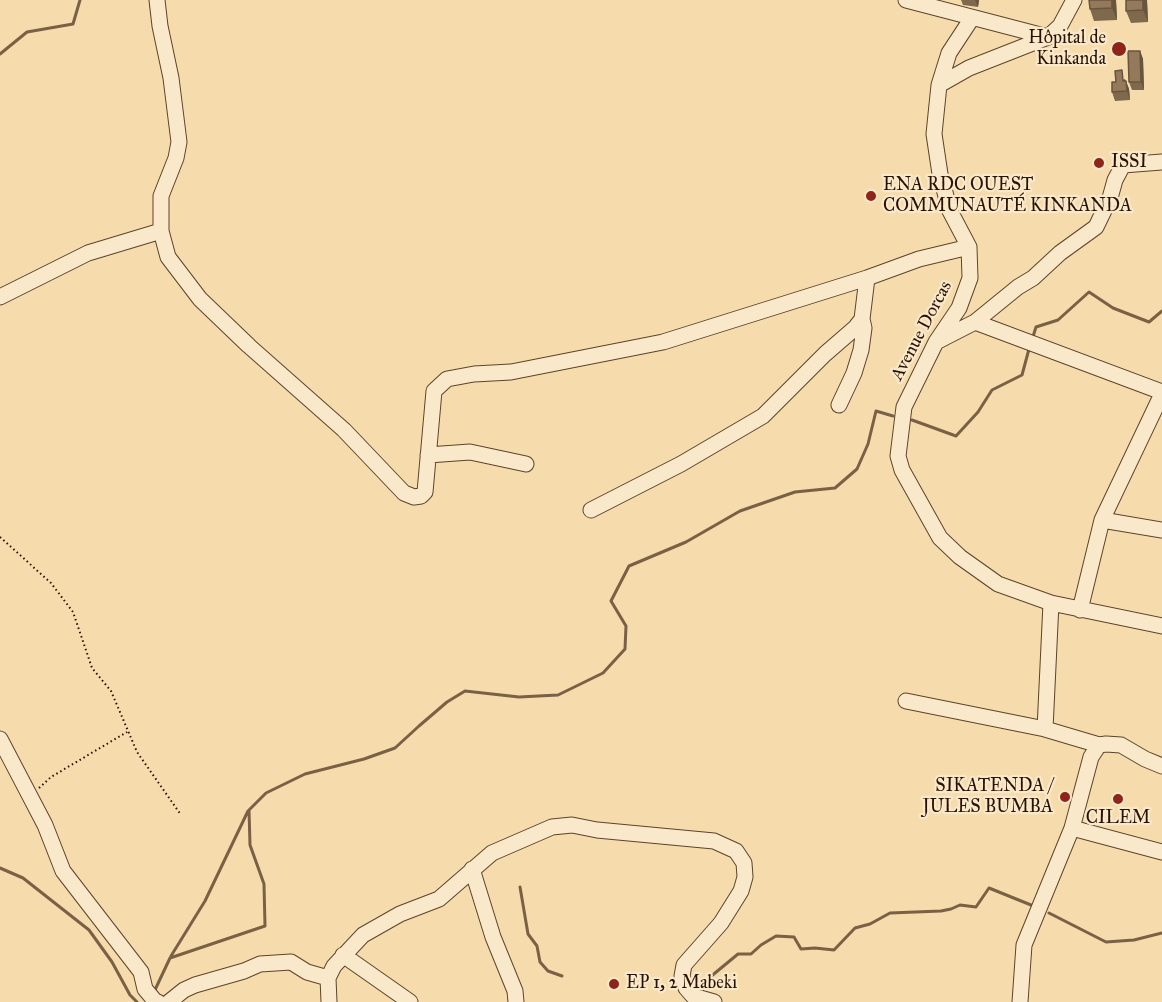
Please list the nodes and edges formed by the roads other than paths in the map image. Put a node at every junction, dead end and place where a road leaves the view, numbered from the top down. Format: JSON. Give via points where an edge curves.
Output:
{"nodes":[{"id":1,"x":157,"y":0,"type":"edge"},
{"id":2,"x":906,"y":0,"type":"edge"},
{"id":3,"x":1074,"y":0,"type":"edge"},
{"id":4,"x":972,"y":18,"type":"junction"},
{"id":5,"x":1048,"y":37,"type":"junction"},
{"id":6,"x":939,"y":85,"type":"junction"},
{"id":7,"x":1162,"y":162,"type":"edge"},
{"id":8,"x":161,"y":231,"type":"junction"},
{"id":9,"x":969,"y":247,"type":"junction"},
{"id":10,"x":867,"y":278,"type":"junction"},
{"id":11,"x":0,"y":297,"type":"edge"},
{"id":12,"x":862,"y":319,"type":"junction"},
{"id":13,"x":975,"y":322,"type":"junction"},
{"id":14,"x":936,"y":342,"type":"junction"},
{"id":15,"x":1162,"y":393,"type":"edge"},
{"id":16,"x":839,"y":405,"type":"dead end"},
{"id":17,"x":428,"y":455,"type":"junction"},
{"id":18,"x":526,"y":464,"type":"dead end"},
{"id":19,"x":591,"y":510,"type":"dead end"},
{"id":20,"x":1102,"y":519,"type":"junction"},
{"id":21,"x":1162,"y":530,"type":"edge"},
{"id":22,"x":1051,"y":603,"type":"junction"},
{"id":23,"x":1080,"y":610,"type":"junction"},
{"id":24,"x":1162,"y":626,"type":"edge"},
{"id":25,"x":906,"y":701,"type":"dead end"},
{"id":26,"x":1045,"y":729,"type":"junction"},
{"id":27,"x":0,"y":739,"type":"edge"},
{"id":28,"x":1099,"y":746,"type":"junction"},
{"id":29,"x":1162,"y":766,"type":"edge"},
{"id":30,"x":1072,"y":828,"type":"junction"},
{"id":31,"x":1162,"y":852,"type":"edge"},
{"id":32,"x":472,"y":868,"type":"junction"},
{"id":33,"x":343,"y":955,"type":"junction"},
{"id":34,"x":328,"y":978,"type":"junction"},
{"id":35,"x":157,"y":999,"type":"edge"},
{"id":36,"x":329,"y":1002,"type":"edge"},
{"id":37,"x":410,"y":1002,"type":"edge"},
{"id":38,"x":516,"y":1002,"type":"edge"},
{"id":39,"x":714,"y":1002,"type":"edge"},
{"id":40,"x":1020,"y":1002,"type":"edge"}],
"edges":[{"from":1,"to":8,"type":"street","via":[[179,142],[161,196]]},
{"from":2,"to":4,"type":"street"},
{"from":3,"to":5,"type":"street","via":[[1060,26]]},
{"from":4,"to":5,"type":"street"},
{"from":4,"to":6,"type":"street","via":[[949,53]]},
{"from":5,"to":6,"type":"street","via":[[969,68]]},
{"from":6,"to":9,"type":"street","via":[[934,134],[940,174],[950,211]]},
{"from":7,"to":13,"type":"street","via":[[1123,165],[1096,227]]},
{"from":8,"to":11,"type":"street","via":[[88,253]]},
{"from":8,"to":17,"type":"street","via":[[168,257],[201,299],[344,430],[404,493],[414,497],[425,492]]},
{"from":9,"to":10,"type":"street","via":[[918,259]]},
{"from":9,"to":14,"type":"street","name":"Avenue Dorcas","via":[[970,278],[966,292]]},
{"from":10,"to":12,"type":"street"},
{"from":10,"to":17,"type":"street","via":[[663,342],[511,372],[447,379],[434,392]]},
{"from":12,"to":16,"type":"street","via":[[861,350]]},
{"from":12,"to":19,"type":"street","via":[[763,416]]},
{"from":13,"to":14,"type":"street"},
{"from":13,"to":15,"type":"street"},
{"from":14,"to":22,"type":"street","name":"Avenue Dorcas","via":[[904,407],[898,456],[902,470],[940,537],[960,557],[998,584]]},
{"from":15,"to":20,"type":"street"},
{"from":17,"to":18,"type":"street","via":[[470,452]]},
{"from":20,"to":21,"type":"street"},
{"from":20,"to":23,"type":"street"},
{"from":22,"to":23,"type":"street","name":"Avenue Dorcas"},
{"from":22,"to":26,"type":"street"},
{"from":23,"to":24,"type":"street","name":"Avenue Dorcas"},
{"from":25,"to":26,"type":"street"},
{"from":26,"to":28,"type":"street"},
{"from":27,"to":35,"type":"street","via":[[45,825],[63,872],[141,972]]},
{"from":28,"to":29,"type":"street","via":[[1120,745]]},
{"from":28,"to":30,"type":"street","via":[[1091,757]]},
{"from":30,"to":31,"type":"street"},
{"from":30,"to":40,"type":"street","via":[[1024,945]]},
{"from":32,"to":33,"type":"street","via":[[439,898],[378,926]]},
{"from":32,"to":38,"type":"street"},
{"from":32,"to":39,"type":"street","via":[[492,853],[552,827],[572,825],[714,841],[736,851],[744,863],[741,891],[721,923],[684,965],[682,976],[693,996]]},
{"from":33,"to":34,"type":"street"},
{"from":33,"to":37,"type":"street"},
{"from":34,"to":35,"type":"street","via":[[291,962],[260,964]]},
{"from":34,"to":36,"type":"street"}]}
